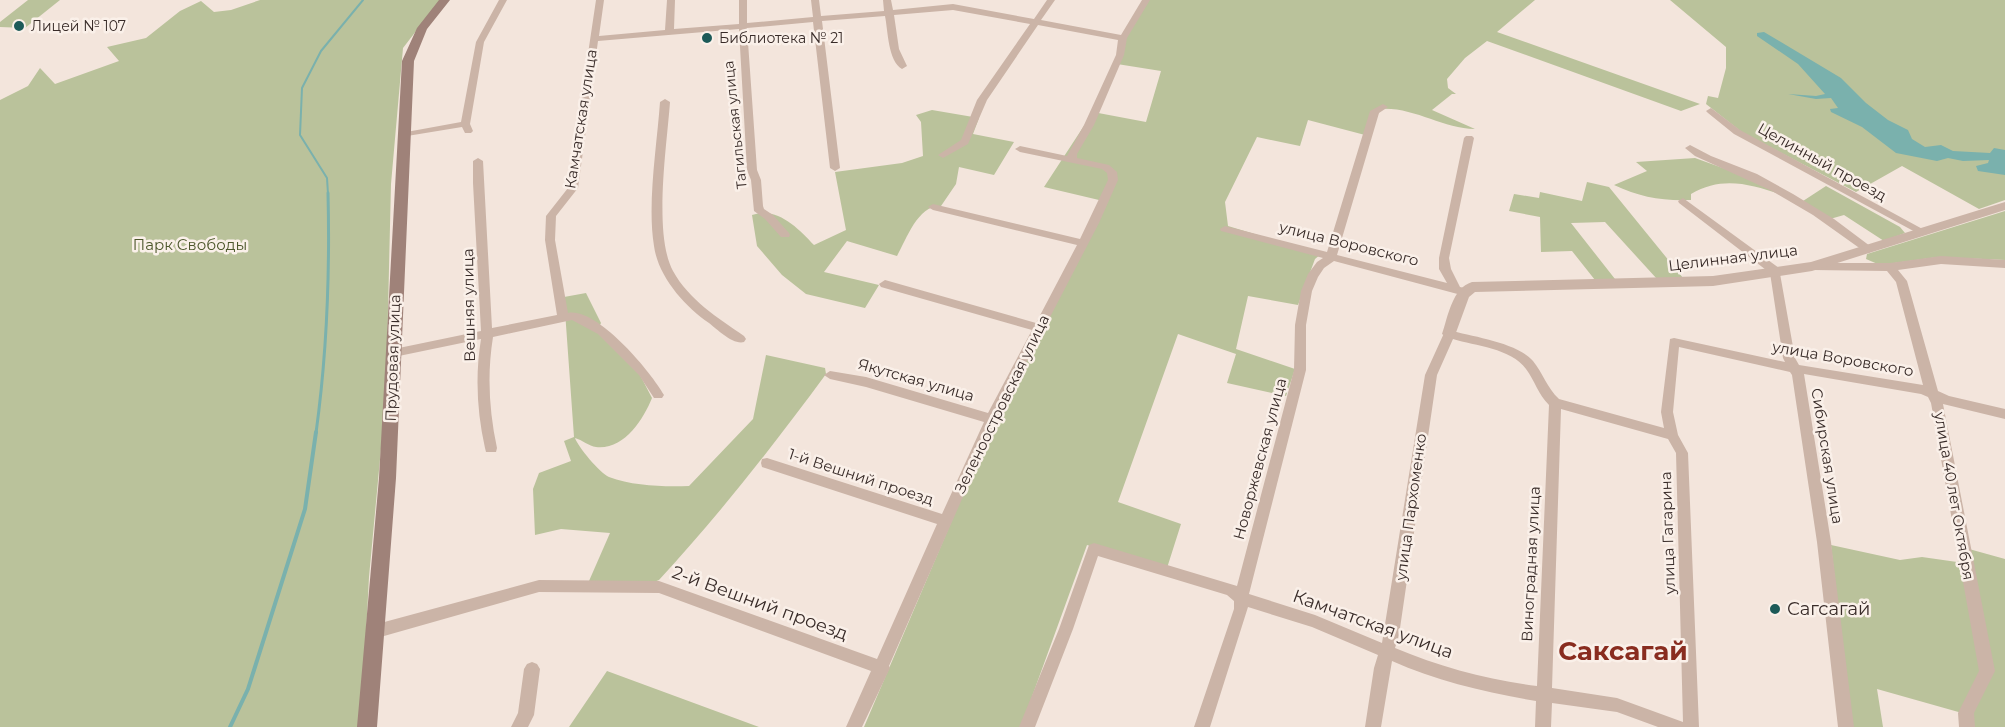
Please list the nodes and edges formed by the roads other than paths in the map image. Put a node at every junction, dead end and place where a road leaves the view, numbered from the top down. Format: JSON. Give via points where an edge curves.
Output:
{"nodes":[{"id":1,"x":445,"y":0,"type":"edge"},
{"id":2,"x":502,"y":0,"type":"edge"},
{"id":3,"x":600,"y":0,"type":"edge"},
{"id":4,"x":670,"y":0,"type":"edge"},
{"id":5,"x":743,"y":0,"type":"edge"},
{"id":6,"x":815,"y":0,"type":"edge"},
{"id":7,"x":887,"y":0,"type":"edge"},
{"id":8,"x":1051,"y":0,"type":"edge"},
{"id":9,"x":1146,"y":0,"type":"edge"},
{"id":10,"x":952,"y":3,"type":"edge"},
{"id":11,"x":890,"y":14,"type":"junction"},
{"id":12,"x":818,"y":21,"type":"junction"},
{"id":13,"x":1036,"y":21,"type":"junction"},
{"id":14,"x":743,"y":26,"type":"junction"},
{"id":15,"x":669,"y":33,"type":"junction"},
{"id":16,"x":1123,"y":38,"type":"junction"},
{"id":17,"x":595,"y":39,"type":"junction"},
{"id":18,"x":902,"y":66,"type":"dead end"},
{"id":19,"x":664,"y":102,"type":"dead end"},
{"id":20,"x":1383,"y":107,"type":"dead end"},
{"id":21,"x":1711,"y":111,"type":"dead end"},
{"id":22,"x":404,"y":135,"type":"junction"},
{"id":23,"x":1469,"y":138,"type":"dead end"},
{"id":24,"x":1020,"y":148,"type":"dead end"},
{"id":25,"x":1690,"y":148,"type":"dead end"},
{"id":26,"x":942,"y":155,"type":"dead end"},
{"id":27,"x":1072,"y":160,"type":"junction"},
{"id":28,"x":478,"y":161,"type":"dead end"},
{"id":29,"x":835,"y":168,"type":"dead end"},
{"id":30,"x":1683,"y":201,"type":"dead end"},
{"id":31,"x":2005,"y":206,"type":"edge"},
{"id":32,"x":933,"y":207,"type":"dead end"},
{"id":33,"x":1225,"y":229,"type":"dead end"},
{"id":34,"x":1923,"y":232,"type":"junction"},
{"id":35,"x":785,"y":235,"type":"dead end"},
{"id":36,"x":1082,"y":243,"type":"junction"},
{"id":37,"x":1869,"y":249,"type":"junction"},
{"id":38,"x":1331,"y":258,"type":"junction"},
{"id":39,"x":2005,"y":264,"type":"edge"},
{"id":40,"x":1812,"y":266,"type":"junction"},
{"id":41,"x":1890,"y":267,"type":"junction"},
{"id":42,"x":1774,"y":270,"type":"junction"},
{"id":43,"x":885,"y":284,"type":"dead end"},
{"id":44,"x":1460,"y":290,"type":"junction"},
{"id":45,"x":562,"y":318,"type":"junction"},
{"id":46,"x":1039,"y":328,"type":"junction"},
{"id":47,"x":1449,"y":334,"type":"junction"},
{"id":48,"x":487,"y":335,"type":"junction"},
{"id":49,"x":740,"y":339,"type":"dead end"},
{"id":50,"x":1674,"y":342,"type":"joint"},
{"id":51,"x":394,"y":353,"type":"junction"},
{"id":52,"x":1793,"y":367,"type":"junction"},
{"id":53,"x":831,"y":375,"type":"dead end"},
{"id":54,"x":658,"y":395,"type":"dead end"},
{"id":55,"x":1934,"y":395,"type":"junction"},
{"id":56,"x":1555,"y":403,"type":"junction"},
{"id":57,"x":2005,"y":414,"type":"edge"},
{"id":58,"x":991,"y":419,"type":"junction"},
{"id":59,"x":1672,"y":435,"type":"junction"},
{"id":60,"x":491,"y":448,"type":"dead end"},
{"id":61,"x":767,"y":463,"type":"dead end"},
{"id":62,"x":945,"y":521,"type":"junction"},
{"id":63,"x":1241,"y":598,"type":"junction"},
{"id":64,"x":377,"y":631,"type":"junction"},
{"id":65,"x":1389,"y":652,"type":"junction"},
{"id":66,"x":882,"y":668,"type":"junction"},
{"id":67,"x":532,"y":669,"type":"dead end"},
{"id":68,"x":1544,"y":697,"type":"junction"},
{"id":69,"x":367,"y":727,"type":"edge"},
{"id":70,"x":519,"y":727,"type":"edge"},
{"id":71,"x":854,"y":727,"type":"edge"},
{"id":72,"x":1027,"y":727,"type":"edge"},
{"id":73,"x":1202,"y":727,"type":"edge"},
{"id":74,"x":1373,"y":727,"type":"edge"},
{"id":75,"x":1543,"y":727,"type":"edge"},
{"id":76,"x":1678,"y":727,"type":"edge"},
{"id":77,"x":1691,"y":727,"type":"edge"},
{"id":78,"x":1846,"y":727,"type":"edge"},
{"id":79,"x":1967,"y":727,"type":"edge"}],
"edges":[{"from":1,"to":22,"type":"main road","name":"Прудовая улица","via":[[412,46]]},
{"from":2,"to":22,"type":"street","via":[[480,42],[466,128]]},
{"from":3,"to":17,"type":"street","name":"Камчатская улица"},
{"from":4,"to":15,"type":"street"},
{"from":5,"to":14,"type":"street","name":"Тагильская улица"},
{"from":6,"to":12,"type":"street"},
{"from":7,"to":11,"type":"street"},
{"from":8,"to":13,"type":"street"},
{"from":9,"to":16,"type":"street"},
{"from":10,"to":11,"type":"street"},
{"from":10,"to":13,"type":"street"},
{"from":11,"to":12,"type":"street"},
{"from":11,"to":18,"type":"street"},
{"from":12,"to":14,"type":"street"},
{"from":12,"to":29,"type":"street"},
{"from":13,"to":16,"type":"street"},
{"from":13,"to":26,"type":"street","via":[[982,100],[965,142]]},
{"from":14,"to":15,"type":"street"},
{"from":14,"to":35,"type":"street","name":"Тагильская улица","via":[[752,170],[759,211]]},
{"from":15,"to":17,"type":"street"},
{"from":16,"to":27,"type":"street","via":[[1120,55]]},
{"from":17,"to":45,"type":"street","name":"Камчатская улица","via":[[573,188],[551,216],[550,240]]},
{"from":19,"to":49,"type":"street","via":[[657,213],[659,247],[668,272],[686,297]]},
{"from":20,"to":38,"type":"street","name":"Новоржевская улица","via":[[1375,111]]},
{"from":21,"to":34,"type":"street","name":"Целинный проезд","via":[[1737,132]]},
{"from":22,"to":51,"type":"main road","name":"Прудовая улица"},
{"from":23,"to":44,"type":"street","via":[[1444,258],[1445,269]]},
{"from":24,"to":27,"type":"street","name":"Зеленоостровская улица"},
{"from":25,"to":37,"type":"street","via":[[1702,157],[1778,189]]},
{"from":27,"to":36,"type":"street","name":"Зеленоостровская улица","via":[[1112,172],[1106,199]]},
{"from":28,"to":48,"type":"street","name":"Вешняя улица"},
{"from":30,"to":42,"type":"street"},
{"from":31,"to":34,"type":"street"},
{"from":32,"to":36,"type":"street"},
{"from":33,"to":38,"type":"street","name":"улица Воровского"},
{"from":34,"to":37,"type":"street"},
{"from":36,"to":46,"type":"street","name":"Зеленоостровская улица"},
{"from":37,"to":40,"type":"street"},
{"from":38,"to":44,"type":"street","name":"улица Воровского"},
{"from":38,"to":63,"type":"street","name":"Новоржевская улица","via":[[1322,261],[1310,280],[1298,342],[1300,370]]},
{"from":39,"to":41,"type":"street","name":"Целинная улица","via":[[1941,260]]},
{"from":40,"to":41,"type":"street","name":"Целинная улица"},
{"from":40,"to":42,"type":"street","name":"Целинная улица"},
{"from":41,"to":55,"type":"street","name":"улица 40 лет Октября","via":[[1901,281]]},
{"from":42,"to":44,"type":"street","name":"Целинная улица","via":[[1713,280]]},
{"from":42,"to":52,"type":"street","name":"Сибирская улица"},
{"from":43,"to":46,"type":"street"},
{"from":44,"to":47,"type":"street","name":"улица Пархоменко"},
{"from":45,"to":48,"type":"street"},
{"from":45,"to":54,"type":"street","via":[[573,316],[602,331],[644,372]]},
{"from":46,"to":58,"type":"street","name":"Зеленоостровская улица"},
{"from":47,"to":56,"type":"street","via":[[1522,358],[1542,393]]},
{"from":47,"to":65,"type":"street","name":"улица Пархоменко","via":[[1431,375]]},
{"from":48,"to":51,"type":"street"},
{"from":48,"to":60,"type":"street","name":"Вешняя улица","via":[[484,350]]},
{"from":50,"to":52,"type":"street","name":"улица Воровского"},
{"from":50,"to":59,"type":"street","name":"улица Гагарина","via":[[1667,412]]},
{"from":51,"to":64,"type":"main road","name":"Прудовая улица"},
{"from":52,"to":55,"type":"street","name":"улица Воровского"},
{"from":52,"to":78,"type":"street","name":"Сибирская улица","via":[[1798,375],[1824,542]]},
{"from":53,"to":58,"type":"street","name":"Якутская улица"},
{"from":55,"to":57,"type":"street","name":"улица Воровского"},
{"from":55,"to":79,"type":"street","name":"улица 40 лет Октября","via":[[1987,671],[1966,713]]},
{"from":56,"to":59,"type":"street"},
{"from":56,"to":68,"type":"street","name":"Виноградная улица"},
{"from":58,"to":62,"type":"street","name":"Зеленоостровская улица"},
{"from":59,"to":77,"type":"street","name":"улица Гагарина","via":[[1682,453]]},
{"from":61,"to":62,"type":"street","name":"1-й Вешний проезд"},
{"from":62,"to":66,"type":"street","name":"Зеленоостровская улица"},
{"from":63,"to":65,"type":"street","name":"Камчатская улица","via":[[1315,621]]},
{"from":63,"to":72,"type":"street","name":"Камчатская улица","via":[[1231,590],[1094,549]]},
{"from":63,"to":73,"type":"street","name":"Новоржевская улица"},
{"from":64,"to":66,"type":"street","name":"2-й Вешний проезд","via":[[539,586],[658,587]]},
{"from":64,"to":69,"type":"main road","name":"Прудовая улица"},
{"from":65,"to":68,"type":"street","name":"Камчатская улица","via":[[1499,688]]},
{"from":65,"to":74,"type":"street","name":"улица Пархоменко","via":[[1382,668]]},
{"from":66,"to":71,"type":"street","name":"Зеленоостровская улица"},
{"from":67,"to":70,"type":"street","via":[[526,715]]},
{"from":68,"to":75,"type":"street","name":"Виноградная улица"},
{"from":68,"to":76,"type":"street","name":"Камчатская улица","via":[[1602,702]]}]}
